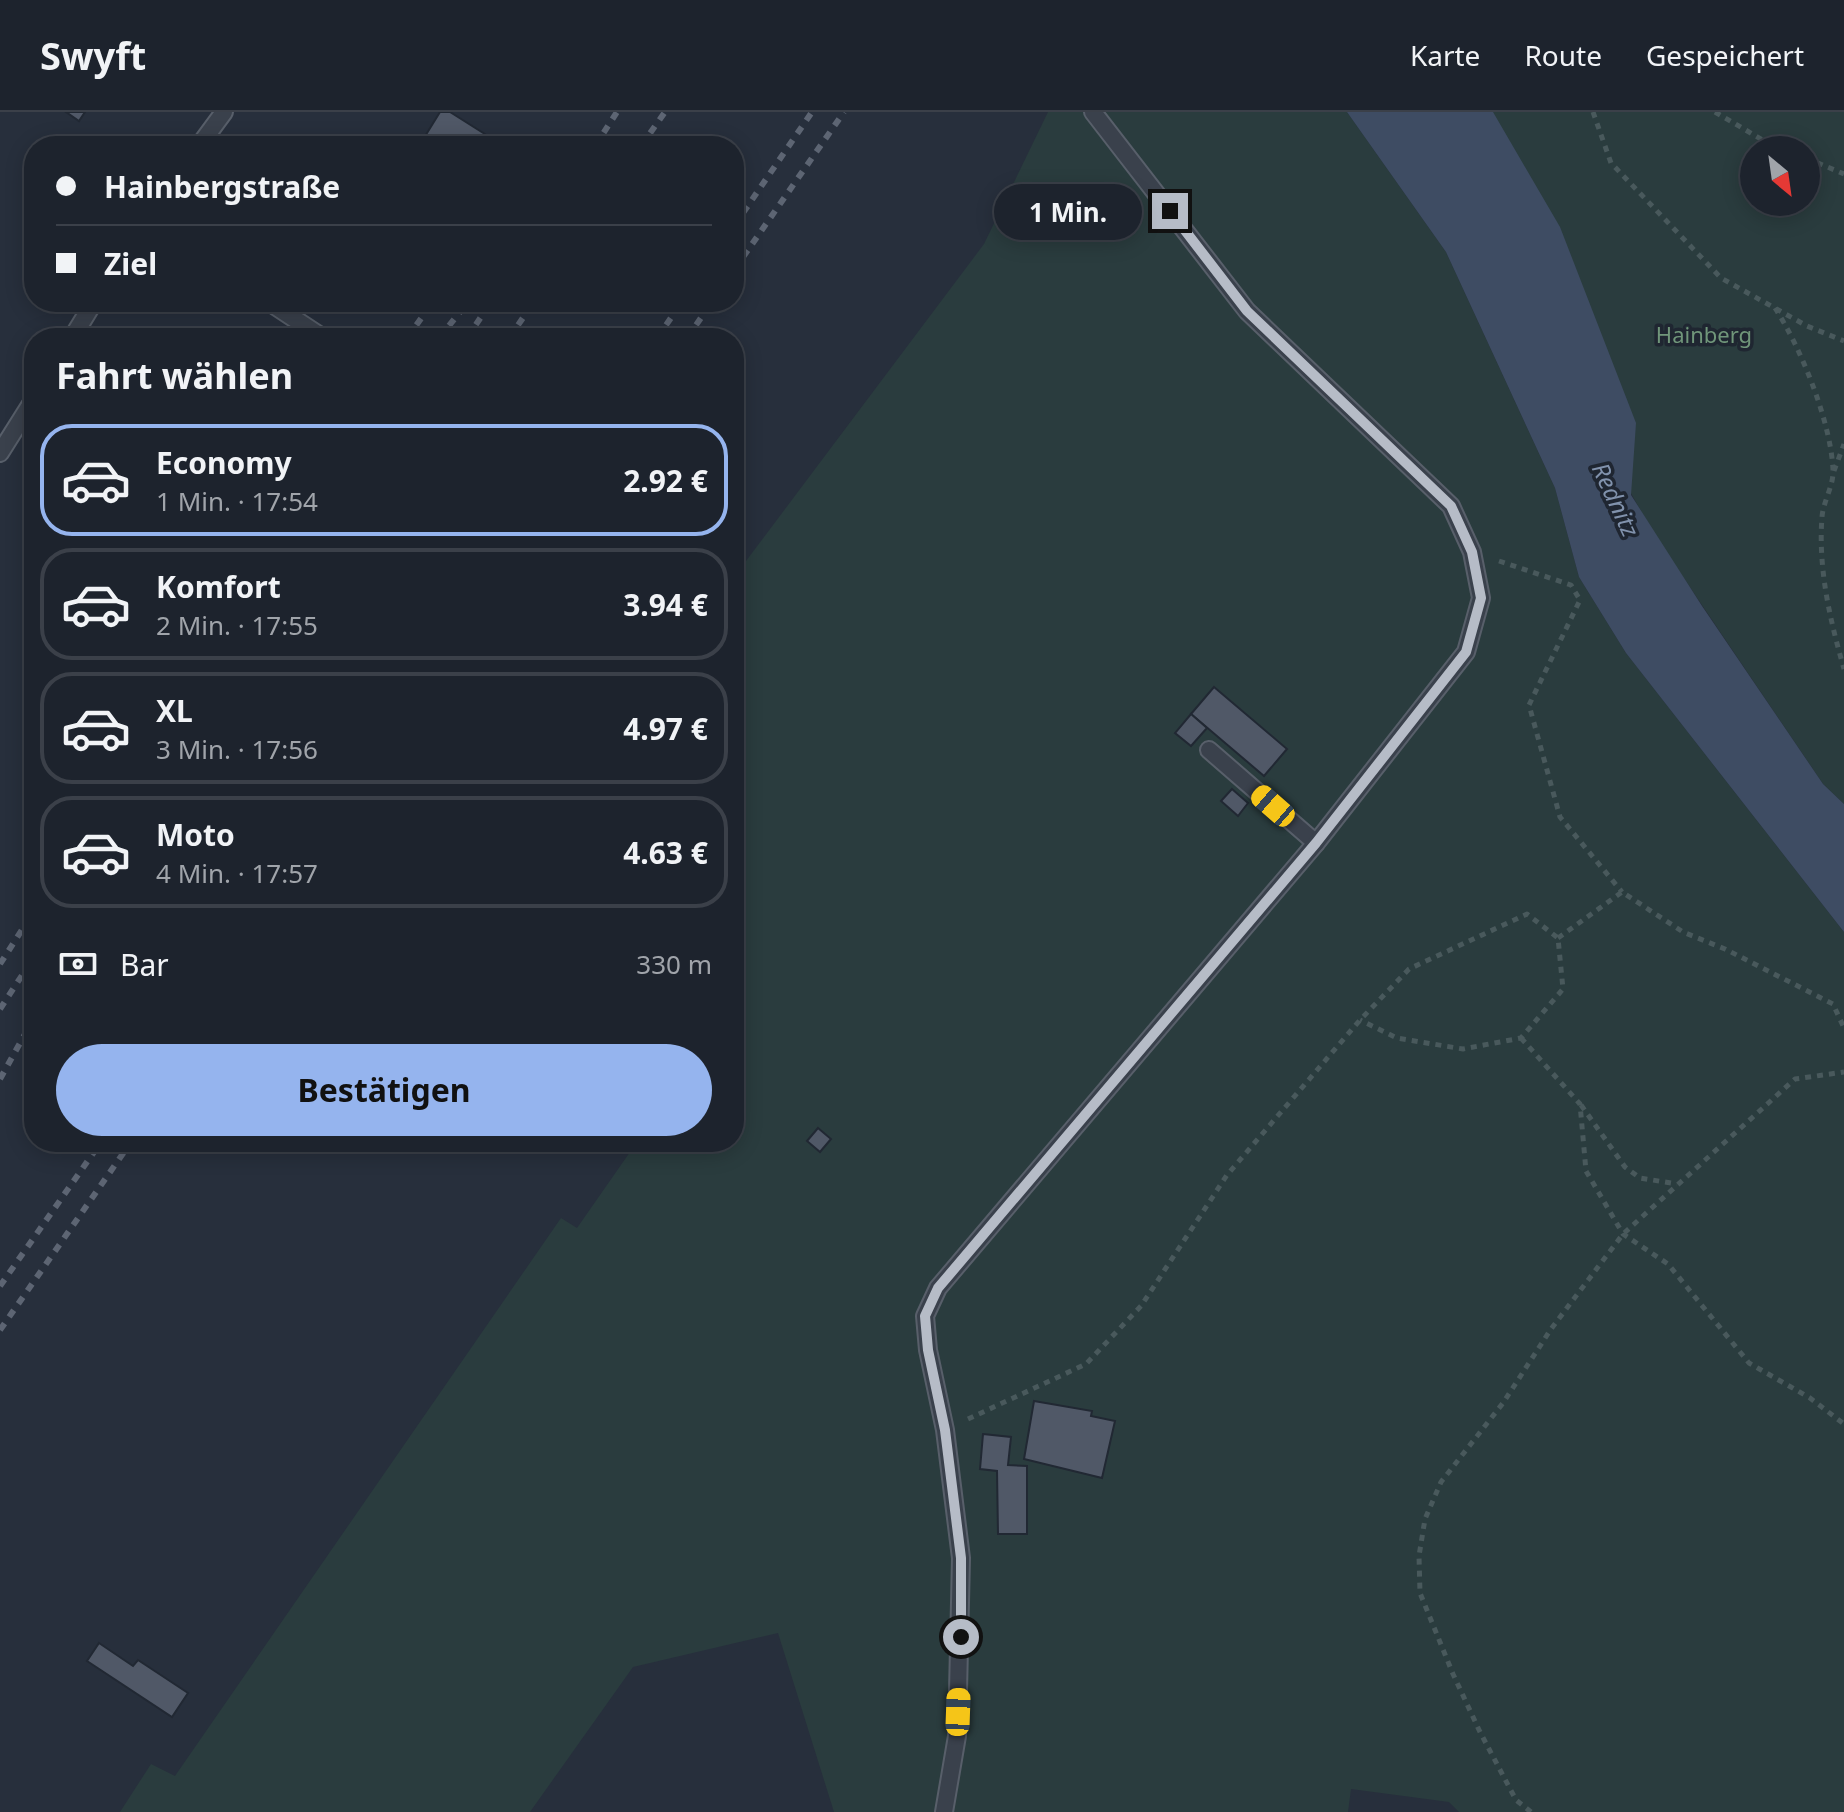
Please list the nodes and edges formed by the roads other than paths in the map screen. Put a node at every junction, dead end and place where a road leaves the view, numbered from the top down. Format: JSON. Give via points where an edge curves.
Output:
{"nodes":[{"id":1,"x":224,"y":112,"type":"edge"},
{"id":2,"x":1093,"y":112,"type":"edge"},
{"id":3,"x":206,"y":136,"type":"edge"},
{"id":4,"x":284,"y":312,"type":"edge"},
{"id":5,"x":308,"y":328,"type":"edge"},
{"id":6,"x":24,"y":415,"type":"edge"},
{"id":7,"x":0,"y":453,"type":"edge"},
{"id":8,"x":1209,"y":750,"type":"dead end"},
{"id":9,"x":1316,"y":843,"type":"junction"},
{"id":10,"x":944,"y":1812,"type":"edge"}],
"edges":[{"from":1,"to":3,"type":"lane"},
{"from":2,"to":9,"type":"lane","via":[[1247,311],[1451,506],[1472,552],[1481,598],[1466,652]]},
{"from":4,"to":5,"type":"lane"},
{"from":6,"to":7,"type":"lane"},
{"from":8,"to":9,"type":"lane"},
{"from":9,"to":10,"type":"lane","via":[[938,1288],[925,1316],[961,1558],[957,1736]]}]}
